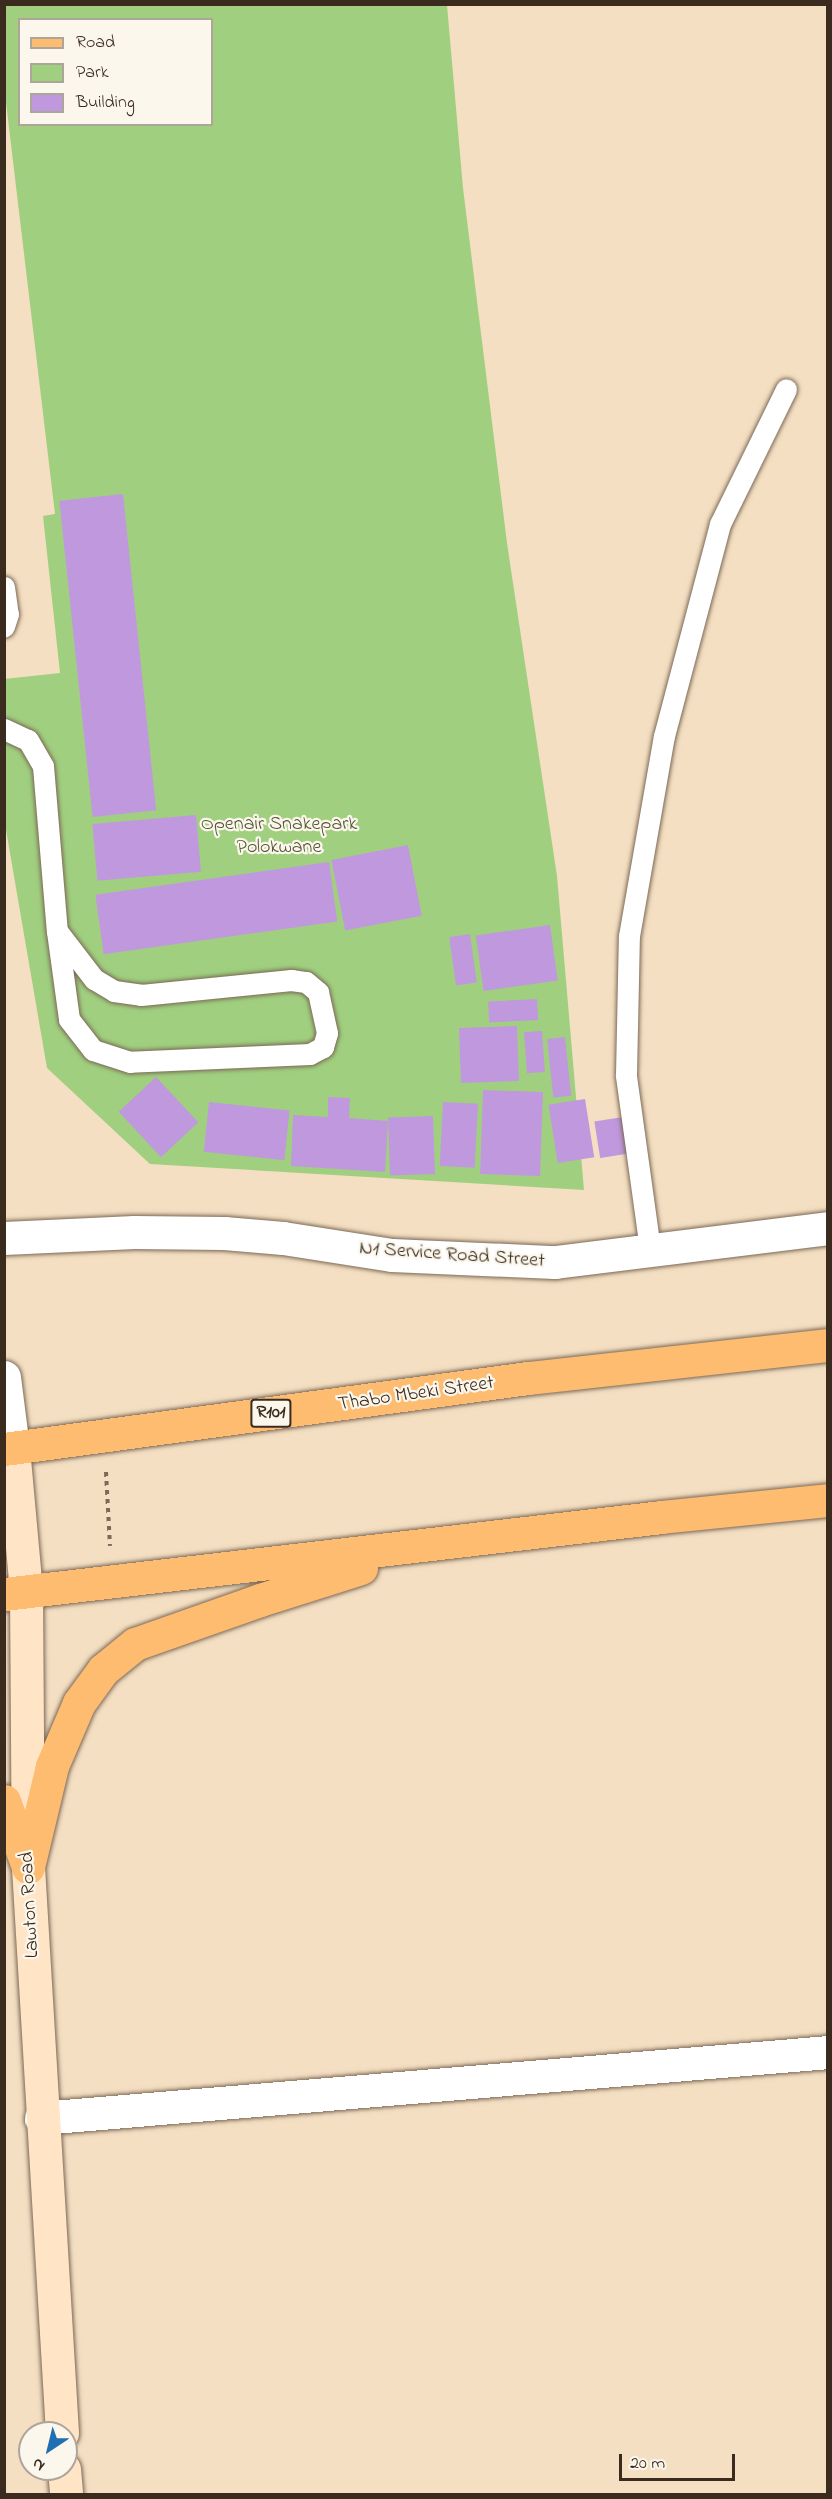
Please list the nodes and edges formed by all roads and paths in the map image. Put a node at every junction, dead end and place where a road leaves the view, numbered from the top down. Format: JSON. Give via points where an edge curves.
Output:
{"nodes":[{"id":1,"x":786,"y":389,"type":"dead end"},
{"id":2,"x":4,"y":587,"type":"edge"},
{"id":3,"x":4,"y":626,"type":"edge"},
{"id":4,"x":4,"y":729,"type":"edge"},
{"id":5,"x":57,"y":931,"type":"junction"},
{"id":6,"x":828,"y":1228,"type":"edge"},
{"id":7,"x":4,"y":1238,"type":"edge"},
{"id":8,"x":650,"y":1249,"type":"junction"},
{"id":9,"x":828,"y":1345,"type":"edge"},
{"id":10,"x":4,"y":1377,"type":"edge"},
{"id":11,"x":103,"y":1436,"type":"junction"},
{"id":12,"x":9,"y":1448,"type":"edge"},
{"id":13,"x":828,"y":1500,"type":"edge"},
{"id":14,"x":438,"y":1545,"type":"junction"},
{"id":15,"x":112,"y":1582,"type":"junction"},
{"id":16,"x":15,"y":1593,"type":"edge"},
{"id":17,"x":4,"y":1801,"type":"edge"},
{"id":18,"x":28,"y":1867,"type":"junction"},
{"id":19,"x":828,"y":2052,"type":"edge"},
{"id":20,"x":41,"y":2118,"type":"junction"},
{"id":21,"x":61,"y":2421,"type":"edge"}],
"edges":[{"from":1,"to":8,"type":"lane","via":[[720,524],[664,736],[629,936],[626,1075]]},
{"from":2,"to":3,"type":"lane","via":[[8,614]]},
{"from":4,"to":5,"type":"lane","via":[[28,740],[43,766]]},
{"from":5,"to":5,"type":"lane","via":[[69,1019],[93,1050],[130,1062],[310,1054],[323,1047],[327,1033],[318,992],[306,982],[291,980],[141,995],[114,991],[94,979]]},
{"from":6,"to":8,"type":"street","name":"N1 Service Road Street"},
{"from":7,"to":8,"type":"street","name":"N1 Service Road Street","via":[[134,1232],[224,1233],[392,1255],[555,1262]]},
{"from":9,"to":11,"type":"main road","name":"Thabo Mbeki Street","number":"R101","via":[[528,1378]]},
{"from":10,"to":12,"type":"street","name":"Lawton Road"},
{"from":11,"to":12,"type":"main road","name":"Thabo Mbeki Street","number":"R101"},
{"from":11,"to":15,"type":"path"},
{"from":12,"to":16,"type":"street","name":"Lawton Road"},
{"from":13,"to":14,"type":"main road"},
{"from":14,"to":15,"type":"main road"},
{"from":14,"to":18,"type":"main road","via":[[260,1600],[135,1644],[103,1670],[79,1703],[52,1766]]},
{"from":15,"to":16,"type":"main road"},
{"from":16,"to":18,"type":"street","name":"Lawton Road"},
{"from":17,"to":18,"type":"main road"},
{"from":18,"to":20,"type":"street","name":"Lawton Road"},
{"from":19,"to":20,"type":"street"},
{"from":20,"to":21,"type":"street","name":"Lawton Road"}]}
